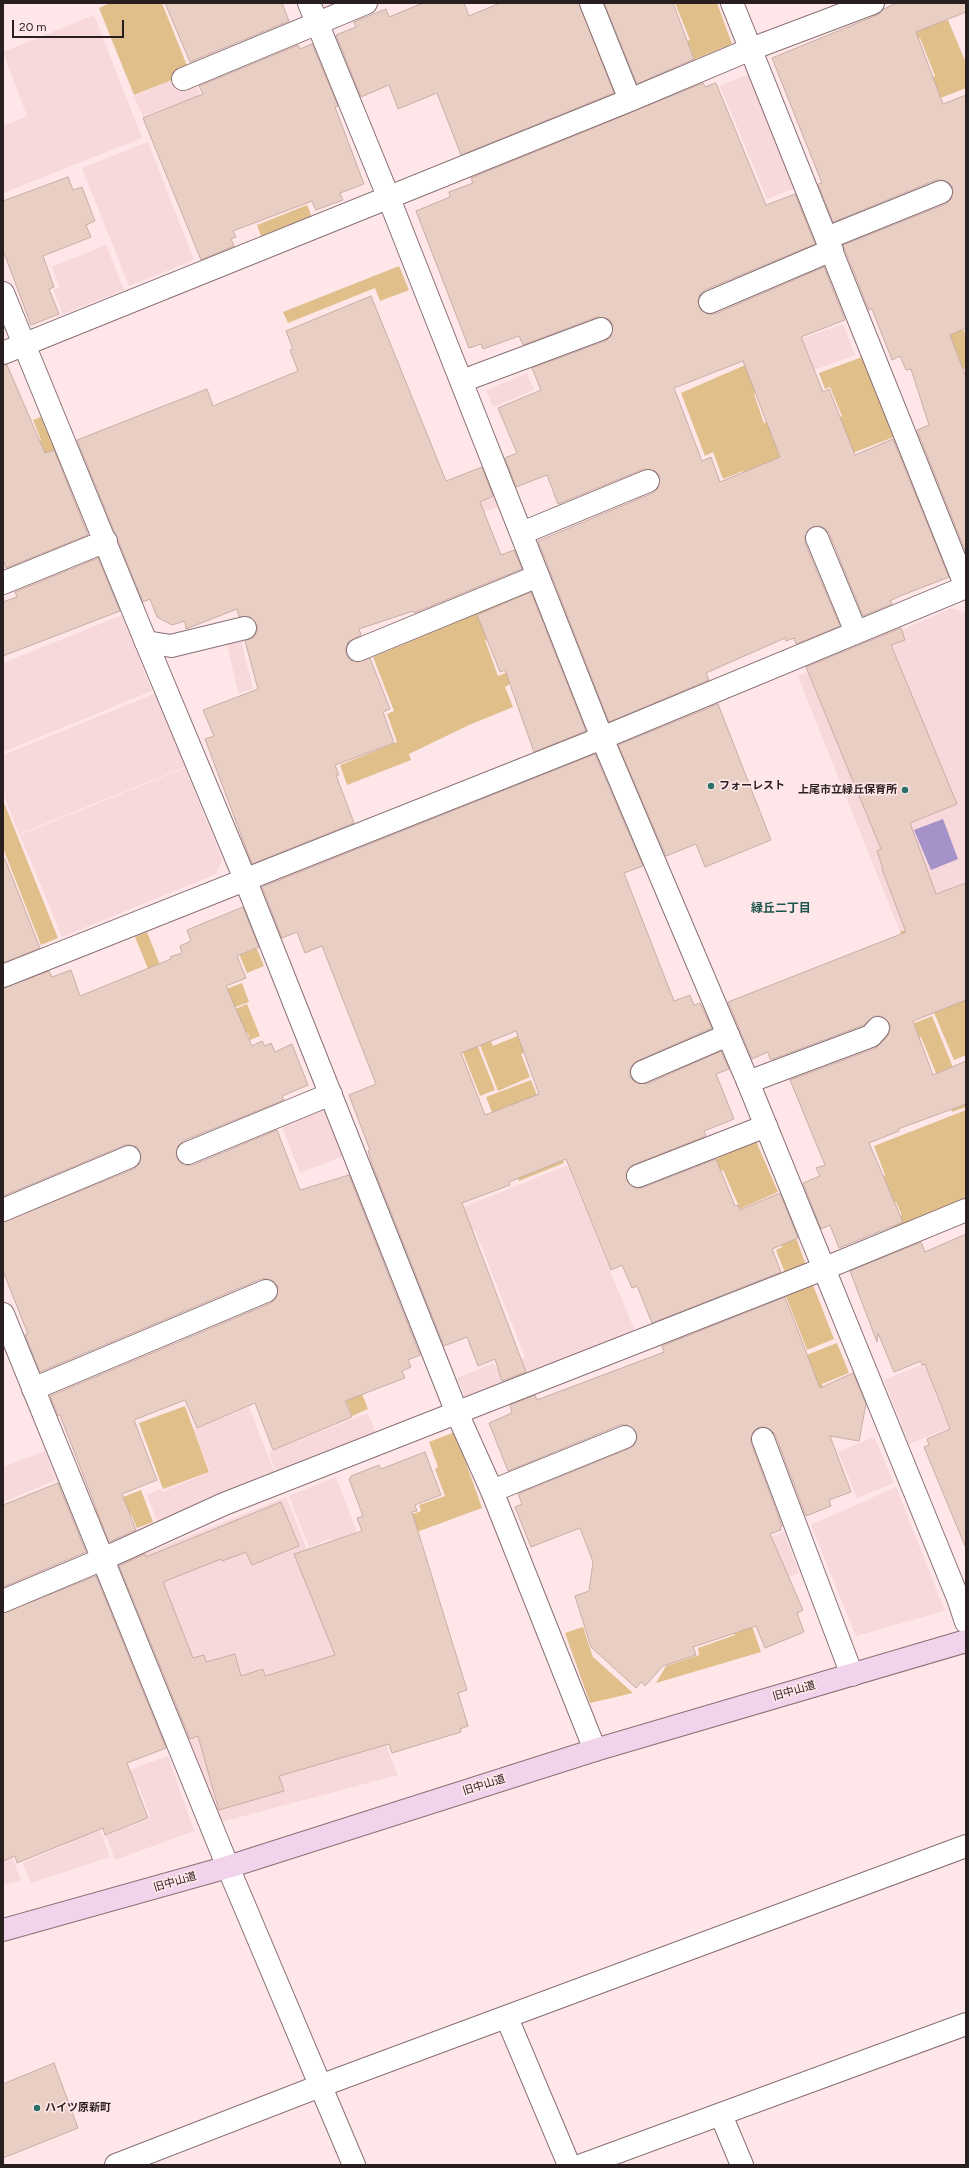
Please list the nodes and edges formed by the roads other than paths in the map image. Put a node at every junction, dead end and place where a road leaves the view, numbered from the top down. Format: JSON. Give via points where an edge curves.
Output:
{"nodes":[{"id":1,"x":366,"y":3,"type":"edge"},
{"id":2,"x":591,"y":3,"type":"edge"},
{"id":3,"x":732,"y":3,"type":"edge"},
{"id":4,"x":872,"y":3,"type":"edge"},
{"id":5,"x":313,"y":13,"type":"edge"},
{"id":6,"x":751,"y":49,"type":"junction"},
{"id":7,"x":183,"y":79,"type":"dead end"},
{"id":8,"x":630,"y":100,"type":"junction"},
{"id":9,"x":941,"y":192,"type":"dead end"},
{"id":10,"x":388,"y":196,"type":"junction"},
{"id":11,"x":829,"y":244,"type":"junction"},
{"id":12,"x":3,"y":293,"type":"edge"},
{"id":13,"x":710,"y":302,"type":"dead end"},
{"id":14,"x":601,"y":329,"type":"dead end"},
{"id":15,"x":24,"y":345,"type":"junction"},
{"id":16,"x":3,"y":353,"type":"edge"},
{"id":17,"x":462,"y":381,"type":"junction"},
{"id":18,"x":648,"y":481,"type":"dead end"},
{"id":19,"x":522,"y":533,"type":"junction"},
{"id":20,"x":817,"y":538,"type":"dead end"},
{"id":21,"x":106,"y":541,"type":"junction"},
{"id":22,"x":538,"y":576,"type":"junction"},
{"id":23,"x":3,"y":583,"type":"edge"},
{"id":24,"x":966,"y":587,"type":"edge"},
{"id":25,"x":245,"y":628,"type":"dead end"},
{"id":26,"x":856,"y":632,"type":"junction"},
{"id":27,"x":146,"y":642,"type":"junction"},
{"id":28,"x":358,"y":650,"type":"dead end"},
{"id":29,"x":602,"y":738,"type":"junction"},
{"id":30,"x":245,"y":879,"type":"junction"},
{"id":31,"x":3,"y":976,"type":"edge"},
{"id":32,"x":878,"y":1028,"type":"dead end"},
{"id":33,"x":728,"y":1035,"type":"junction"},
{"id":34,"x":642,"y":1072,"type":"dead end"},
{"id":35,"x":748,"y":1082,"type":"junction"},
{"id":36,"x":331,"y":1094,"type":"junction"},
{"id":37,"x":766,"y":1126,"type":"junction"},
{"id":38,"x":188,"y":1153,"type":"dead end"},
{"id":39,"x":129,"y":1157,"type":"dead end"},
{"id":40,"x":638,"y":1176,"type":"dead end"},
{"id":41,"x":3,"y":1210,"type":"edge"},
{"id":42,"x":966,"y":1210,"type":"edge"},
{"id":43,"x":823,"y":1269,"type":"junction"},
{"id":44,"x":266,"y":1291,"type":"dead end"},
{"id":45,"x":3,"y":1314,"type":"edge"},
{"id":46,"x":34,"y":1389,"type":"junction"},
{"id":47,"x":457,"y":1413,"type":"junction"},
{"id":48,"x":625,"y":1437,"type":"dead end"},
{"id":49,"x":763,"y":1439,"type":"dead end"},
{"id":50,"x":492,"y":1491,"type":"junction"},
{"id":51,"x":103,"y":1559,"type":"junction"},
{"id":52,"x":3,"y":1601,"type":"edge"},
{"id":53,"x":966,"y":1622,"type":"edge"},
{"id":54,"x":966,"y":1641,"type":"edge"},
{"id":55,"x":852,"y":1675,"type":"junction"},
{"id":56,"x":595,"y":1750,"type":"junction"},
{"id":57,"x":966,"y":1846,"type":"edge"},
{"id":58,"x":228,"y":1867,"type":"junction"},
{"id":59,"x":3,"y":1930,"type":"edge"},
{"id":60,"x":507,"y":2018,"type":"junction"},
{"id":61,"x":966,"y":2024,"type":"edge"},
{"id":62,"x":320,"y":2086,"type":"junction"},
{"id":63,"x":721,"y":2115,"type":"junction"},
{"id":64,"x":127,"y":2163,"type":"edge"},
{"id":65,"x":354,"y":2165,"type":"edge"},
{"id":66,"x":569,"y":2165,"type":"edge"},
{"id":67,"x":582,"y":2165,"type":"edge"},
{"id":68,"x":742,"y":2165,"type":"edge"}],
"edges":[{"from":1,"to":5,"type":"street"},
{"from":2,"to":8,"type":"street"},
{"from":3,"to":6,"type":"street"},
{"from":4,"to":6,"type":"street"},
{"from":5,"to":7,"type":"street"},
{"from":5,"to":10,"type":"street"},
{"from":6,"to":8,"type":"street"},
{"from":6,"to":11,"type":"street"},
{"from":8,"to":10,"type":"street"},
{"from":9,"to":11,"type":"street"},
{"from":10,"to":15,"type":"street"},
{"from":10,"to":17,"type":"street"},
{"from":11,"to":13,"type":"street"},
{"from":11,"to":24,"type":"street"},
{"from":12,"to":15,"type":"street"},
{"from":14,"to":17,"type":"street"},
{"from":15,"to":16,"type":"street"},
{"from":15,"to":21,"type":"street"},
{"from":17,"to":19,"type":"street"},
{"from":18,"to":19,"type":"street"},
{"from":19,"to":22,"type":"street"},
{"from":20,"to":26,"type":"street"},
{"from":21,"to":23,"type":"street"},
{"from":21,"to":27,"type":"street"},
{"from":22,"to":28,"type":"street"},
{"from":22,"to":29,"type":"street"},
{"from":24,"to":26,"type":"street"},
{"from":25,"to":27,"type":"street","via":[[171,646]]},
{"from":26,"to":29,"type":"street"},
{"from":27,"to":30,"type":"street"},
{"from":29,"to":30,"type":"street"},
{"from":29,"to":33,"type":"street"},
{"from":30,"to":31,"type":"street"},
{"from":30,"to":36,"type":"street"},
{"from":32,"to":35,"type":"street","via":[[871,1036]]},
{"from":33,"to":34,"type":"street"},
{"from":33,"to":35,"type":"street"},
{"from":35,"to":37,"type":"street"},
{"from":36,"to":38,"type":"street"},
{"from":36,"to":47,"type":"street"},
{"from":37,"to":40,"type":"street"},
{"from":37,"to":43,"type":"street"},
{"from":39,"to":41,"type":"street"},
{"from":42,"to":43,"type":"street"},
{"from":43,"to":47,"type":"street"},
{"from":43,"to":53,"type":"street"},
{"from":44,"to":46,"type":"street"},
{"from":45,"to":46,"type":"street"},
{"from":46,"to":51,"type":"street"},
{"from":47,"to":50,"type":"street"},
{"from":47,"to":51,"type":"street","via":[[224,1504]]},
{"from":48,"to":50,"type":"street"},
{"from":49,"to":55,"type":"street"},
{"from":50,"to":56,"type":"street"},
{"from":51,"to":52,"type":"street"},
{"from":51,"to":58,"type":"street"},
{"from":54,"to":55,"type":"main road","name":"旧中山道"},
{"from":55,"to":56,"type":"main road","name":"旧中山道"},
{"from":56,"to":58,"type":"main road","name":"旧中山道"},
{"from":57,"to":60,"type":"street"},
{"from":58,"to":59,"type":"main road","name":"旧中山道"},
{"from":58,"to":62,"type":"street"},
{"from":60,"to":62,"type":"street"},
{"from":60,"to":66,"type":"street"},
{"from":61,"to":63,"type":"street"},
{"from":62,"to":64,"type":"street"},
{"from":62,"to":65,"type":"street"},
{"from":63,"to":67,"type":"street"},
{"from":63,"to":68,"type":"street"}]}
